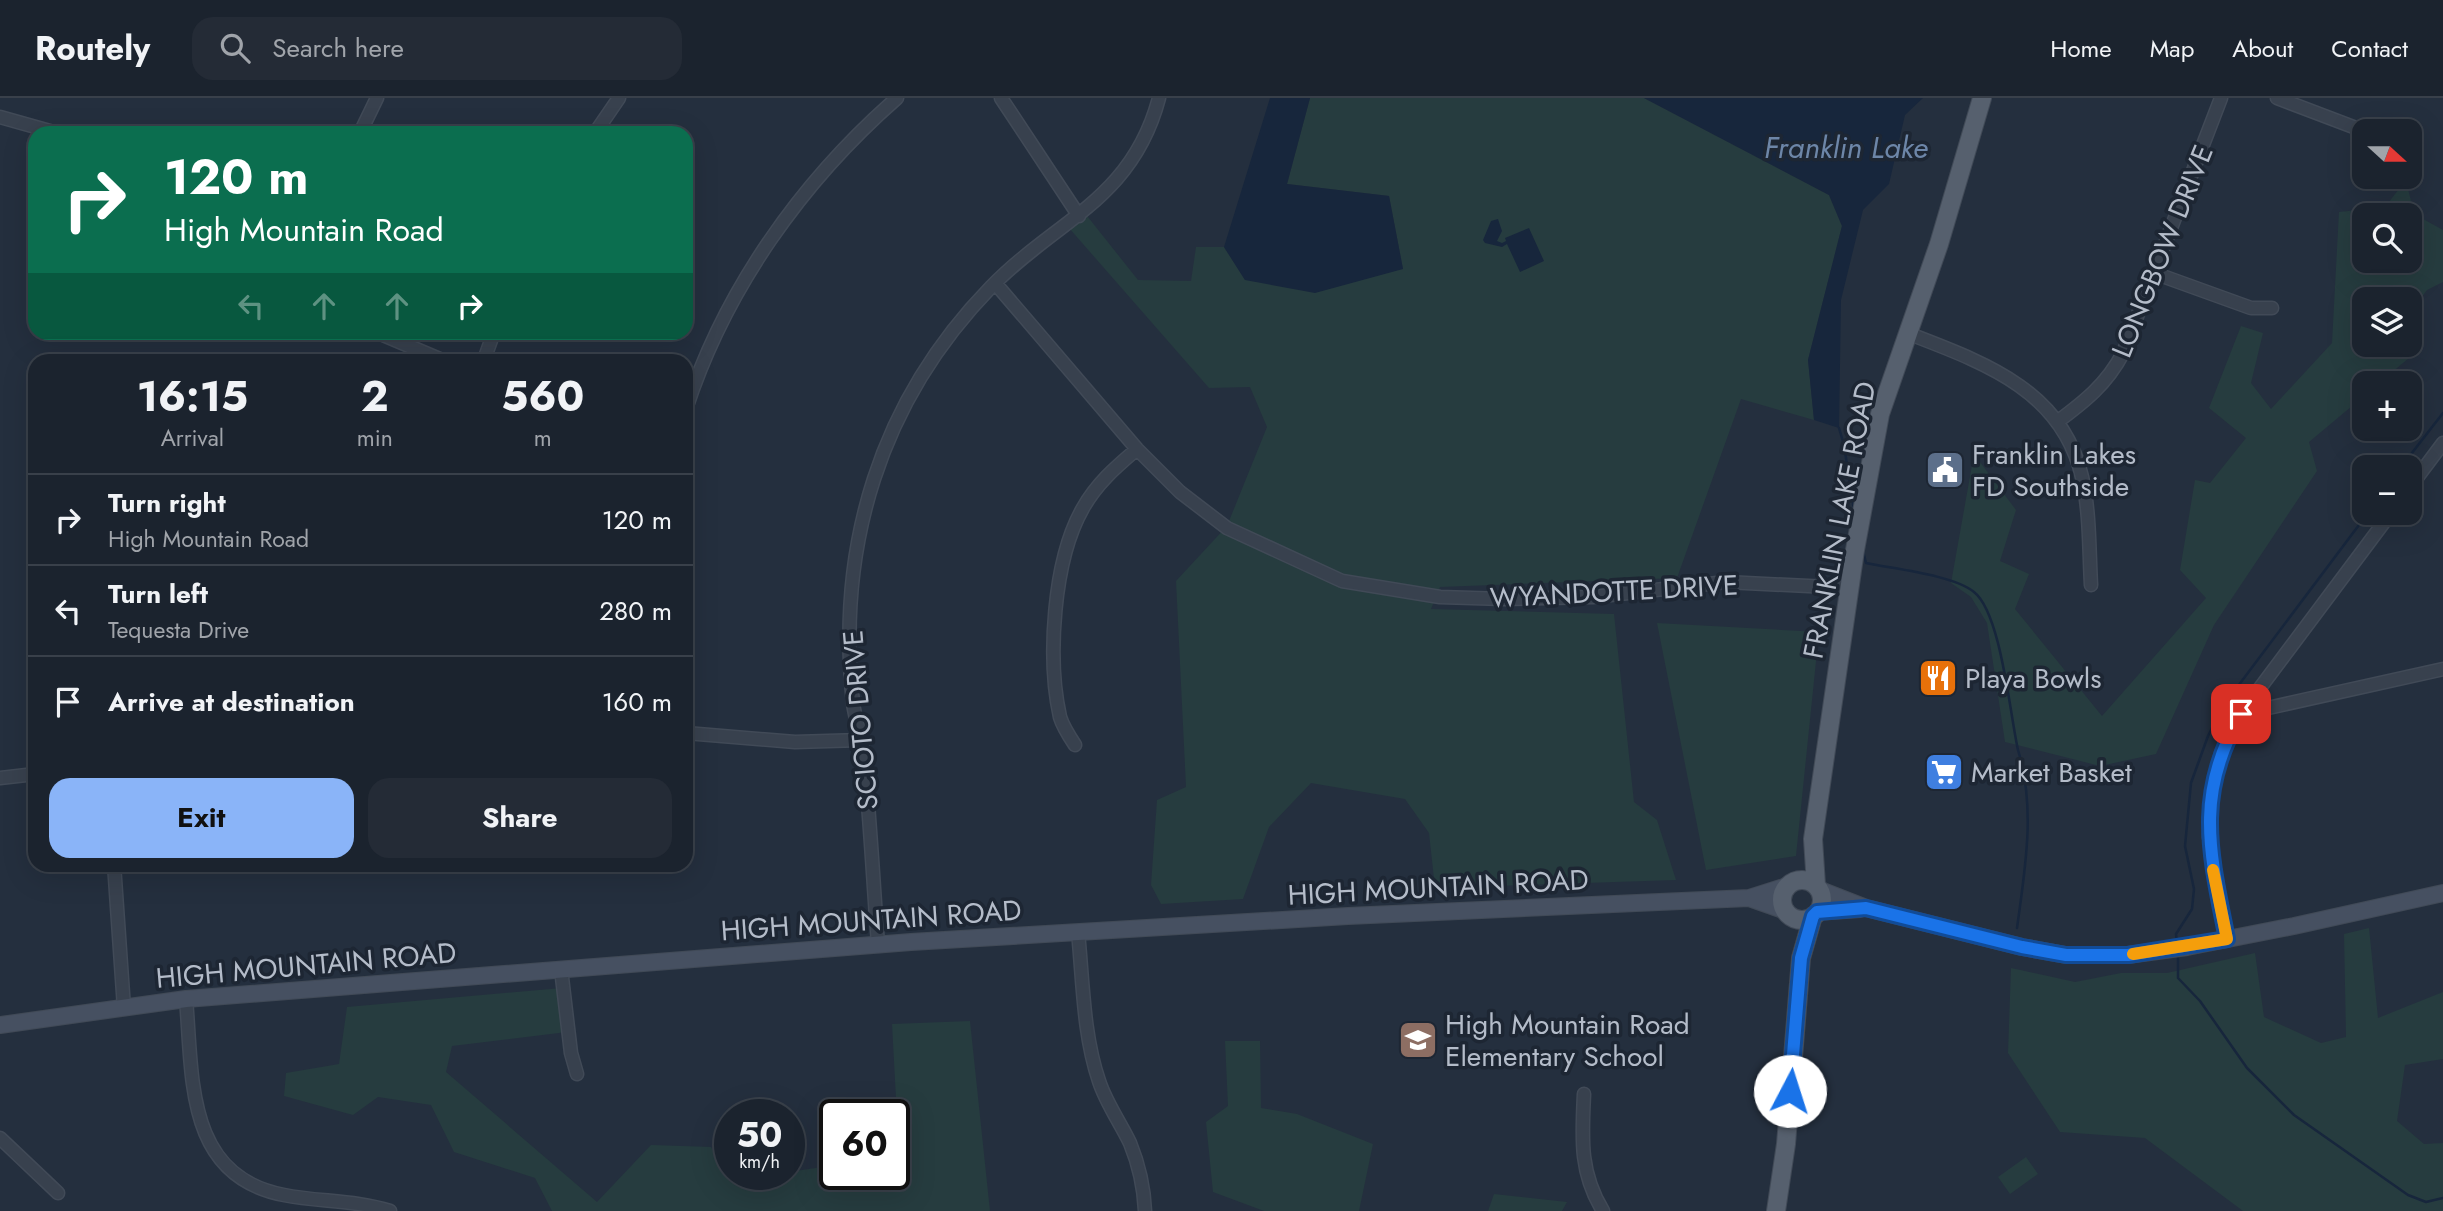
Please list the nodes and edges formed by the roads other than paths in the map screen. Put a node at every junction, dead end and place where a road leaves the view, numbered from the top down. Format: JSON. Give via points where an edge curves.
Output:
{"nodes":[{"id":1,"x":377,"y":98,"type":"edge"},
{"id":2,"x":619,"y":98,"type":"edge"},
{"id":3,"x":897,"y":98,"type":"edge"},
{"id":4,"x":1001,"y":98,"type":"edge"},
{"id":5,"x":1159,"y":98,"type":"edge"},
{"id":6,"x":1982,"y":98,"type":"edge"},
{"id":7,"x":2221,"y":98,"type":"edge"},
{"id":8,"x":2277,"y":98,"type":"edge"},
{"id":9,"x":0,"y":117,"type":"edge"},
{"id":10,"x":32,"y":126,"type":"edge"},
{"id":11,"x":363,"y":126,"type":"edge"},
{"id":12,"x":600,"y":126,"type":"edge"},
{"id":13,"x":2352,"y":126,"type":"edge"},
{"id":14,"x":1079,"y":216,"type":"junction"},
{"id":15,"x":2154,"y":273,"type":"junction"},
{"id":16,"x":995,"y":283,"type":"junction"},
{"id":17,"x":2272,"y":307,"type":"dead end"},
{"id":18,"x":1907,"y":333,"type":"junction"},
{"id":19,"x":395,"y":340,"type":"edge"},
{"id":20,"x":428,"y":354,"type":"edge"},
{"id":21,"x":693,"y":390,"type":"edge"},
{"id":22,"x":2057,"y":422,"type":"junction"},
{"id":23,"x":2443,"y":443,"type":"edge"},
{"id":24,"x":1137,"y":449,"type":"junction"},
{"id":25,"x":2422,"y":471,"type":"edge"},
{"id":26,"x":2382,"y":525,"type":"edge"},
{"id":27,"x":2091,"y":585,"type":"dead end"},
{"id":28,"x":1849,"y":588,"type":"junction"},
{"id":29,"x":2443,"y":669,"type":"edge"},
{"id":30,"x":2241,"y":714,"type":"junction"},
{"id":31,"x":693,"y":734,"type":"edge"},
{"id":32,"x":861,"y":740,"type":"junction"},
{"id":33,"x":1075,"y":745,"type":"dead end"},
{"id":34,"x":28,"y":775,"type":"edge"},
{"id":35,"x":0,"y":778,"type":"edge"},
{"id":36,"x":1812,"y":839,"type":"junction"},
{"id":37,"x":115,"y":872,"type":"edge"},
{"id":38,"x":1790,"y":884,"type":"junction"},
{"id":39,"x":1818,"y":888,"type":"junction"},
{"id":40,"x":2443,"y":893,"type":"edge"},
{"id":41,"x":1748,"y":898,"type":"junction"},
{"id":42,"x":1866,"y":908,"type":"junction"},
{"id":43,"x":1788,"y":914,"type":"junction"},
{"id":44,"x":1815,"y":914,"type":"junction"},
{"id":45,"x":1078,"y":932,"type":"junction"},
{"id":46,"x":2227,"y":939,"type":"junction"},
{"id":47,"x":878,"y":944,"type":"junction"},
{"id":48,"x":1801,"y":958,"type":"junction"},
{"id":49,"x":561,"y":969,"type":"junction"},
{"id":50,"x":186,"y":999,"type":"junction"},
{"id":51,"x":124,"y":1008,"type":"junction"},
{"id":52,"x":0,"y":1025,"type":"edge"},
{"id":53,"x":577,"y":1074,"type":"dead end"},
{"id":54,"x":1584,"y":1094,"type":"dead end"},
{"id":55,"x":0,"y":1138,"type":"edge"},
{"id":56,"x":58,"y":1193,"type":"dead end"},
{"id":57,"x":390,"y":1211,"type":"edge"},
{"id":58,"x":1145,"y":1211,"type":"edge"},
{"id":59,"x":1603,"y":1211,"type":"edge"},
{"id":60,"x":1776,"y":1211,"type":"edge"}],
"edges":[{"from":1,"to":11,"type":"street"},
{"from":2,"to":12,"type":"street"},
{"from":3,"to":21,"type":"street","via":[[827,167],[780,226],[734,300]]},
{"from":4,"to":14,"type":"street"},
{"from":5,"to":14,"type":"street","name":"SCIOTO DRIVE","via":[[1129,163]]},
{"from":6,"to":18,"type":"main road","name":"FRANKLIN LAKE ROAD"},
{"from":7,"to":15,"type":"street","name":"LONGBOW DRIVE"},
{"from":8,"to":13,"type":"street"},
{"from":9,"to":10,"type":"street"},
{"from":14,"to":16,"type":"street","name":"SCIOTO DRIVE"},
{"from":15,"to":17,"type":"street","via":[[2251,308]]},
{"from":15,"to":22,"type":"street","name":"LONGBOW DRIVE","via":[[2114,370],[2091,396]]},
{"from":16,"to":24,"type":"street","name":"WYANDOTTE DRIVE"},
{"from":16,"to":32,"type":"street","name":"SCIOTO DRIVE","via":[[955,326],[917,381],[887,441],[865,505],[850,606],[853,705]]},
{"from":18,"to":22,"type":"street","via":[[2000,372]]},
{"from":18,"to":28,"type":"main road","name":"FRANKLIN LAKE ROAD","via":[[1880,414]]},
{"from":19,"to":20,"type":"street"},
{"from":22,"to":27,"type":"street","via":[[2081,474]]},
{"from":23,"to":25,"type":"street"},
{"from":24,"to":28,"type":"street","name":"WYANDOTTE DRIVE","via":[[1180,492],[1227,527],[1342,581],[1440,597],[1504,599],[1593,597],[1726,582]]},
{"from":24,"to":33,"type":"street","via":[[1105,476],[1083,508],[1059,576],[1055,622],[1058,702]]},
{"from":26,"to":30,"type":"street"},
{"from":28,"to":36,"type":"main road","name":"FRANKLIN LAKE ROAD"},
{"from":29,"to":30,"type":"street"},
{"from":30,"to":46,"type":"street","via":[[2218,764],[2209,815],[2211,859]]},
{"from":31,"to":32,"type":"street","via":[[795,742]]},
{"from":32,"to":47,"type":"street","name":"SCIOTO DRIVE"},
{"from":34,"to":35,"type":"street"},
{"from":36,"to":38,"type":"main road","name":"FRANKLIN LAKE ROAD"},
{"from":36,"to":39,"type":"main road","name":"FRANKLIN LAKE ROAD"},
{"from":37,"to":51,"type":"street"},
{"from":38,"to":39,"type":"main road","via":[[1805,880]]},
{"from":38,"to":41,"type":"main road","name":"HIGH MOUNTAIN ROAD"},
{"from":38,"to":43,"type":"main road","via":[[1782,898]]},
{"from":39,"to":42,"type":"main road"},
{"from":39,"to":44,"type":"main road","via":[[1821,903]]},
{"from":40,"to":46,"type":"main road"},
{"from":41,"to":43,"type":"main road","name":"HIGH MOUNTAIN ROAD"},
{"from":41,"to":45,"type":"main road","name":"HIGH MOUNTAIN ROAD"},
{"from":42,"to":44,"type":"main road"},
{"from":42,"to":46,"type":"main road","via":[[2048,952],[2128,955]]},
{"from":43,"to":44,"type":"main road","via":[[1803,920]]},
{"from":43,"to":48,"type":"main road"},
{"from":44,"to":48,"type":"main road"},
{"from":45,"to":47,"type":"main road","name":"HIGH MOUNTAIN ROAD"},
{"from":45,"to":58,"type":"street","via":[[1093,1063],[1136,1159]]},
{"from":47,"to":49,"type":"main road","name":"HIGH MOUNTAIN ROAD"},
{"from":48,"to":60,"type":"main road"},
{"from":49,"to":50,"type":"main road","name":"HIGH MOUNTAIN ROAD"},
{"from":49,"to":53,"type":"street"},
{"from":50,"to":51,"type":"main road","name":"HIGH MOUNTAIN ROAD"},
{"from":50,"to":57,"type":"street","via":[[196,1106],[206,1137],[227,1166],[269,1192]]},
{"from":51,"to":52,"type":"main road","name":"HIGH MOUNTAIN ROAD"},
{"from":54,"to":59,"type":"street","via":[[1584,1164]]},
{"from":55,"to":56,"type":"street"}]}
